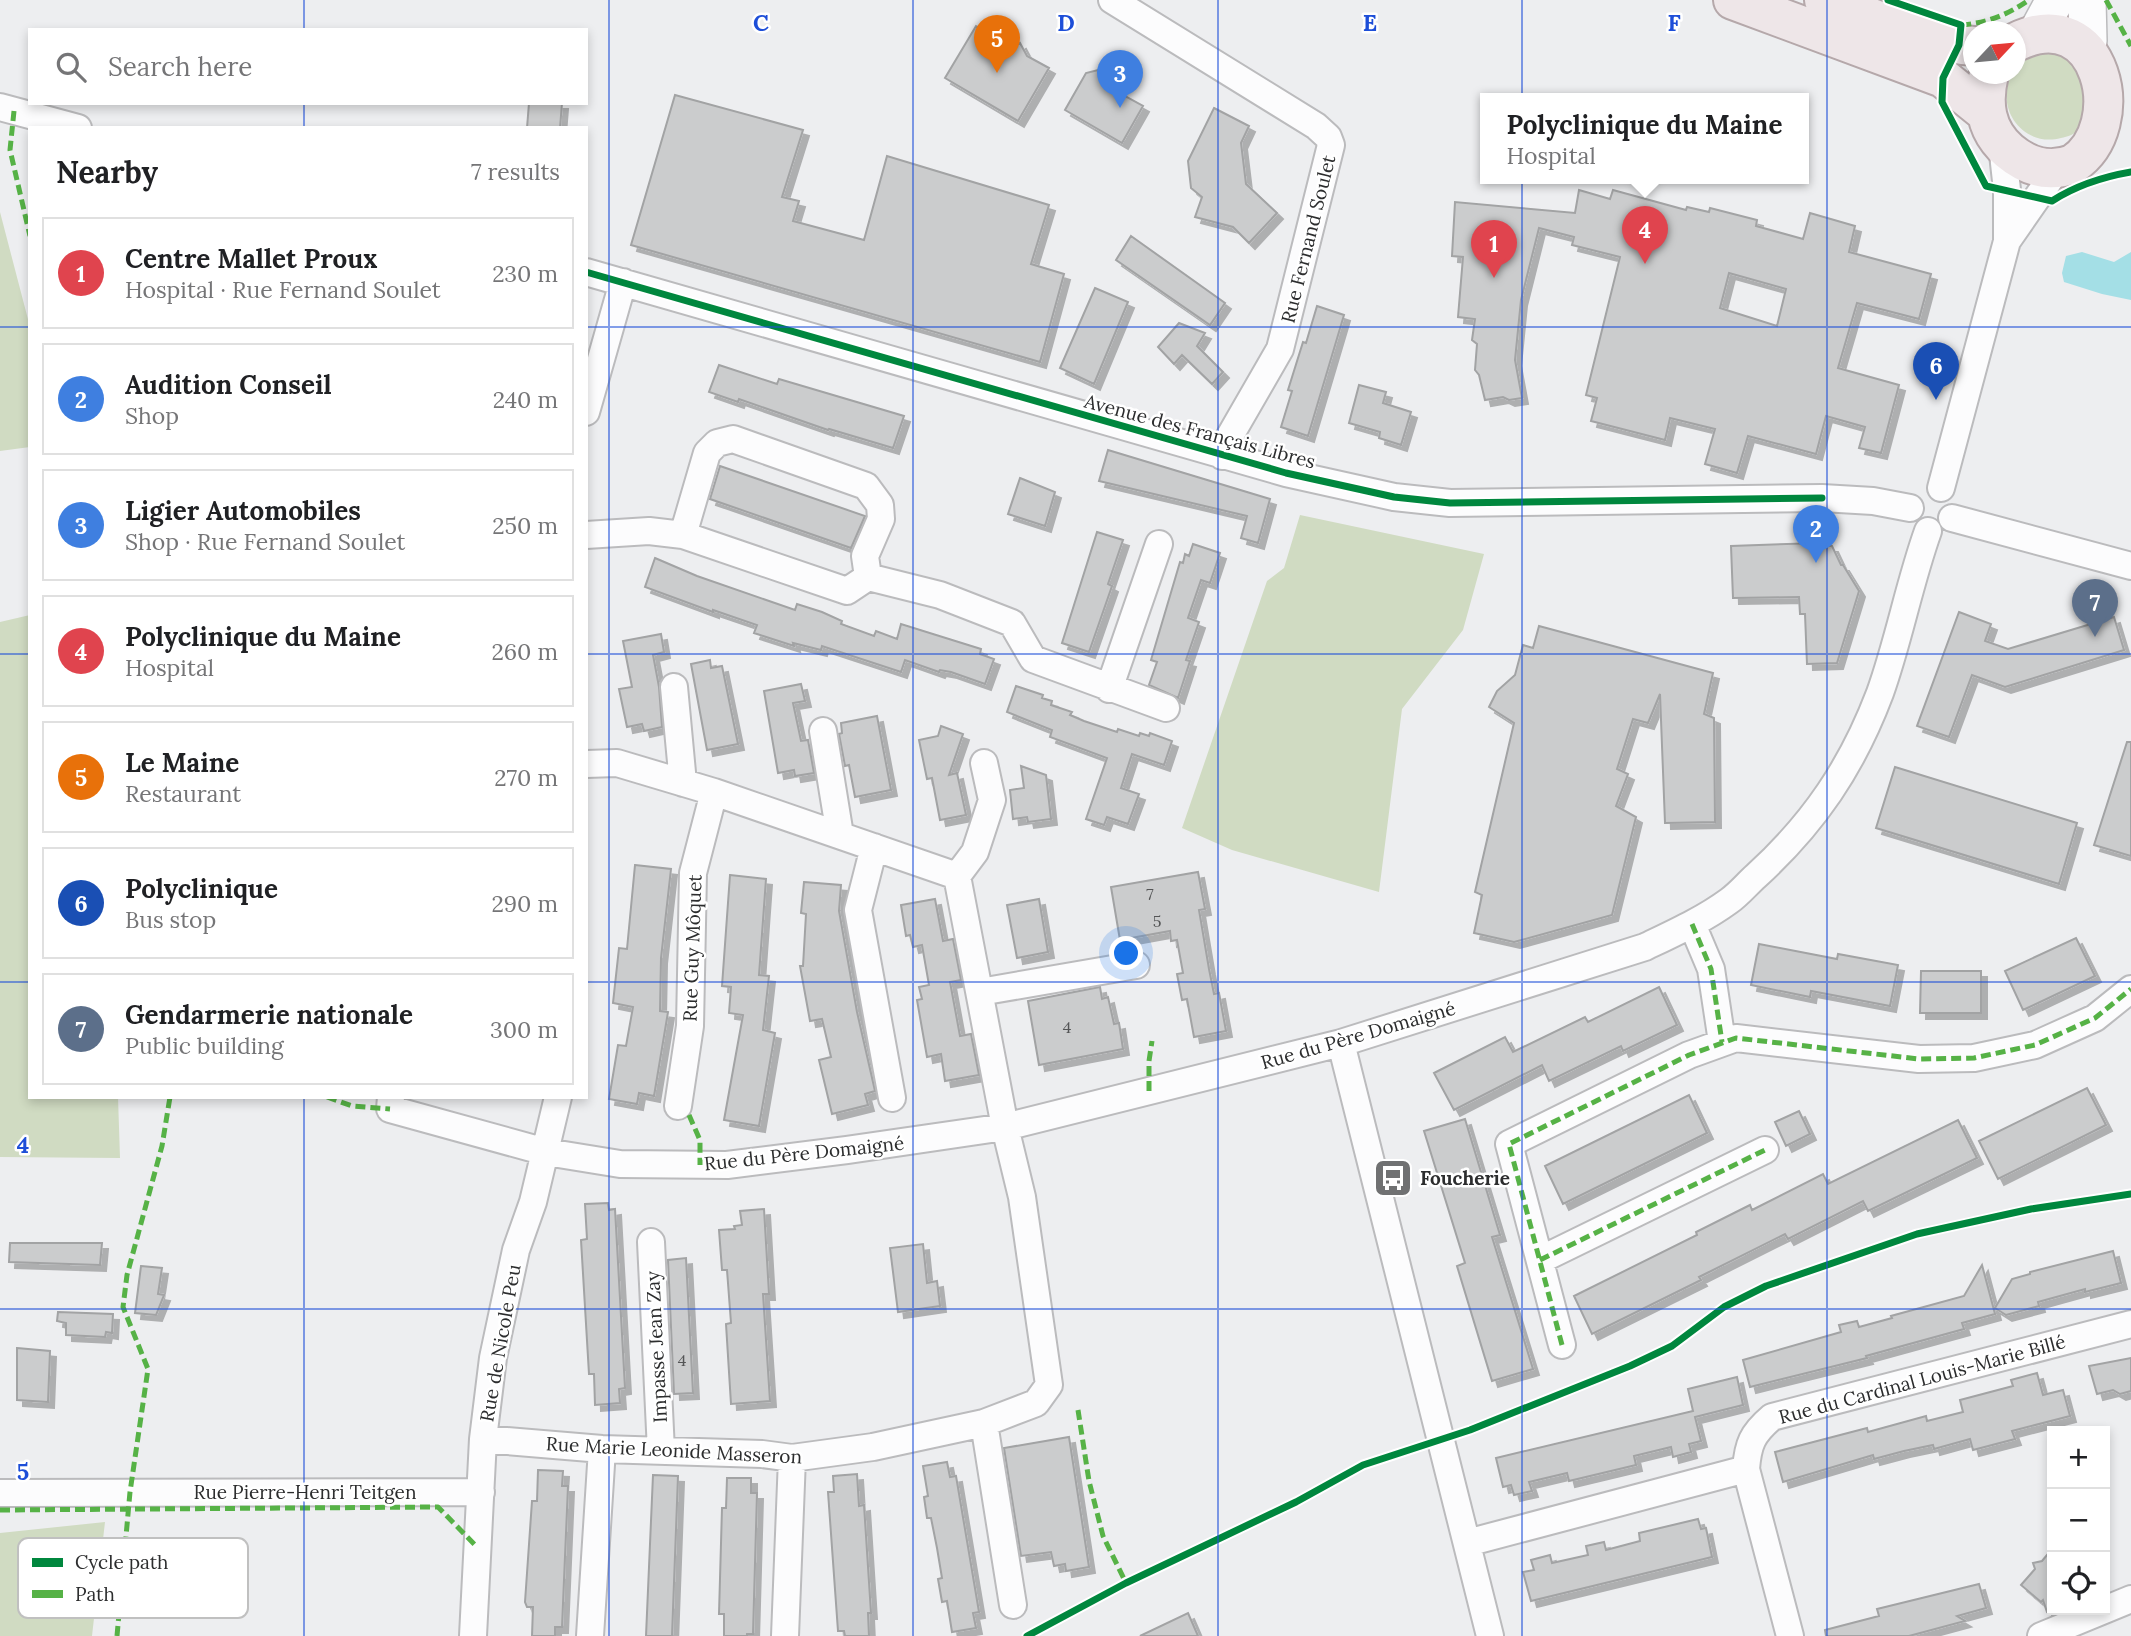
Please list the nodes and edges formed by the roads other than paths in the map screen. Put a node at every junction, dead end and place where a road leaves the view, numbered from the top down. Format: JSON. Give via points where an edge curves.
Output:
{"nodes":[{"id":1,"x":1112,"y":0,"type":"edge"},
{"id":2,"x":1733,"y":0,"type":"edge"},
{"id":3,"x":1824,"y":0,"type":"edge"},
{"id":4,"x":2055,"y":0,"type":"edge"},
{"id":5,"x":2087,"y":0,"type":"edge"},
{"id":6,"x":2026,"y":37,"type":"edge"},
{"id":7,"x":2088,"y":41,"type":"junction"},
{"id":8,"x":1963,"y":45,"type":"edge"},
{"id":9,"x":1986,"y":84,"type":"edge"},
{"id":10,"x":2125,"y":97,"type":"edge"},
{"id":11,"x":0,"y":107,"type":"edge"},
{"id":12,"x":71,"y":126,"type":"edge"},
{"id":13,"x":1994,"y":129,"type":"junction"},
{"id":14,"x":2131,"y":152,"type":"edge"},
{"id":15,"x":2094,"y":153,"type":"junction"},
{"id":16,"x":2057,"y":169,"type":"junction"},
{"id":17,"x":2007,"y":242,"type":"junction"},
{"id":18,"x":588,"y":273,"type":"edge"},
{"id":19,"x":623,"y":282,"type":"junction"},
{"id":20,"x":588,"y":405,"type":"edge"},
{"id":21,"x":1222,"y":456,"type":"junction"},
{"id":22,"x":1941,"y":488,"type":"junction"},
{"id":23,"x":1910,"y":508,"type":"junction"},
{"id":24,"x":1952,"y":518,"type":"junction"},
{"id":25,"x":1928,"y":531,"type":"junction"},
{"id":26,"x":588,"y":535,"type":"edge"},
{"id":27,"x":683,"y":535,"type":"junction"},
{"id":28,"x":1159,"y":544,"type":"dead end"},
{"id":29,"x":2131,"y":566,"type":"edge"},
{"id":30,"x":869,"y":577,"type":"junction"},
{"id":31,"x":674,"y":687,"type":"dead end"},
{"id":32,"x":1109,"y":689,"type":"junction"},
{"id":33,"x":1166,"y":708,"type":"dead end"},
{"id":34,"x":823,"y":731,"type":"dead end"},
{"id":35,"x":984,"y":763,"type":"dead end"},
{"id":36,"x":588,"y":764,"type":"edge"},
{"id":37,"x":683,"y":783,"type":"junction"},
{"id":38,"x":714,"y":792,"type":"junction"},
{"id":39,"x":840,"y":835,"type":"junction"},
{"id":40,"x":874,"y":847,"type":"junction"},
{"id":41,"x":957,"y":876,"type":"junction"},
{"id":42,"x":1692,"y":924,"type":"junction"},
{"id":43,"x":1136,"y":965,"type":"dead end"},
{"id":44,"x":2131,"y":989,"type":"edge"},
{"id":45,"x":980,"y":992,"type":"junction"},
{"id":46,"x":1722,"y":1042,"type":"junction"},
{"id":47,"x":1341,"y":1043,"type":"junction"},
{"id":48,"x":892,"y":1098,"type":"dead end"},
{"id":49,"x":391,"y":1099,"type":"edge"},
{"id":50,"x":558,"y":1099,"type":"edge"},
{"id":51,"x":678,"y":1106,"type":"dead end"},
{"id":52,"x":1005,"y":1127,"type":"junction"},
{"id":53,"x":1765,"y":1150,"type":"dead end"},
{"id":54,"x":546,"y":1152,"type":"junction"},
{"id":55,"x":651,"y":1242,"type":"dead end"},
{"id":56,"x":1540,"y":1260,"type":"junction"},
{"id":57,"x":2131,"y":1324,"type":"edge"},
{"id":58,"x":1562,"y":1345,"type":"dead end"},
{"id":59,"x":984,"y":1423,"type":"junction"},
{"id":60,"x":483,"y":1439,"type":"junction"},
{"id":61,"x":602,"y":1449,"type":"junction"},
{"id":62,"x":661,"y":1451,"type":"junction"},
{"id":63,"x":792,"y":1458,"type":"junction"},
{"id":64,"x":1746,"y":1469,"type":"junction"},
{"id":65,"x":481,"y":1492,"type":"junction"},
{"id":66,"x":0,"y":1493,"type":"edge"},
{"id":67,"x":1466,"y":1543,"type":"junction"},
{"id":68,"x":2131,"y":1599,"type":"edge"},
{"id":69,"x":1013,"y":1605,"type":"dead end"},
{"id":70,"x":472,"y":1636,"type":"edge"},
{"id":71,"x":590,"y":1636,"type":"edge"},
{"id":72,"x":785,"y":1636,"type":"edge"},
{"id":73,"x":1490,"y":1636,"type":"edge"},
{"id":74,"x":1790,"y":1636,"type":"edge"},
{"id":75,"x":2041,"y":1636,"type":"edge"}],
"edges":[{"from":1,"to":21,"type":"street","name":"Rue Fernand Soulet","via":[[1316,126],[1331,145],[1280,349]]},
{"from":2,"to":13,"type":"main road","via":[[1943,78]]},
{"from":3,"to":8,"type":"main road"},
{"from":4,"to":6,"type":"street"},
{"from":5,"to":7,"type":"street"},
{"from":6,"to":7,"type":"main road","via":[[2054,31]]},
{"from":7,"to":10,"type":"main road","via":[[2104,55]]},
{"from":9,"to":13,"type":"main road","via":[[1984,93]]},
{"from":10,"to":15,"type":"main road","via":[[2109,136]]},
{"from":11,"to":12,"type":"street"},
{"from":13,"to":16,"type":"main road","via":[[2033,166]]},
{"from":13,"to":17,"type":"street","via":[[2007,190]]},
{"from":14,"to":15,"type":"main road"},
{"from":15,"to":16,"type":"main road"},
{"from":16,"to":17,"type":"street"},
{"from":17,"to":22,"type":"street"},
{"from":18,"to":19,"type":"street","name":"Avenue des Français Libres"},
{"from":19,"to":20,"type":"street"},
{"from":19,"to":21,"type":"street","name":"Avenue des Français Libres"},
{"from":21,"to":23,"type":"street","name":"Avenue des Français Libres","via":[[1380,494],[1450,503],[1822,498]]},
{"from":22,"to":23,"type":"street","via":[[1920,490]]},
{"from":22,"to":24,"type":"street","via":[[1951,498]]},
{"from":23,"to":25,"type":"street","via":[[1912,520]]},
{"from":24,"to":25,"type":"street","via":[[1942,528]]},
{"from":24,"to":29,"type":"street"},
{"from":25,"to":42,"type":"street","name":"Rue du Père Domaigné","via":[[1880,691],[1848,765],[1784,851],[1730,901]]},
{"from":26,"to":27,"type":"street","via":[[649,531]]},
{"from":27,"to":30,"type":"street","via":[[847,591]]},
{"from":27,"to":30,"type":"street","via":[[707,453],[717,443],[733,439],[866,486],[880,505],[881,519],[865,556]]},
{"from":28,"to":32,"type":"street"},
{"from":30,"to":32,"type":"street","via":[[940,595],[1012,623],[1033,659]]},
{"from":31,"to":37,"type":"street"},
{"from":32,"to":33,"type":"street"},
{"from":34,"to":39,"type":"street"},
{"from":35,"to":41,"type":"street","via":[[992,800],[975,852]]},
{"from":36,"to":37,"type":"street","via":[[617,763]]},
{"from":37,"to":38,"type":"street"},
{"from":38,"to":39,"type":"street"},
{"from":38,"to":51,"type":"street","name":"Rue Guy Môquet","via":[[693,873],[690,1026]]},
{"from":39,"to":40,"type":"street"},
{"from":40,"to":41,"type":"street"},
{"from":40,"to":48,"type":"street","via":[[858,910]]},
{"from":41,"to":45,"type":"street"},
{"from":42,"to":46,"type":"street","via":[[1711,969]]},
{"from":42,"to":47,"type":"street","name":"Rue du Père Domaigné","via":[[1646,947]]},
{"from":43,"to":45,"type":"street"},
{"from":44,"to":46,"type":"street","via":[[2095,1018],[2035,1045],[1974,1058],[1919,1059],[1736,1038]]},
{"from":45,"to":52,"type":"street"},
{"from":46,"to":56,"type":"street","via":[[1509,1144]]},
{"from":47,"to":52,"type":"street","name":"Rue du Père Domaigné"},
{"from":47,"to":67,"type":"street"},
{"from":49,"to":54,"type":"street","name":"Rue du Père Domaigné","via":[[390,1109]]},
{"from":50,"to":54,"type":"street","name":"Rue de Nicole Peu"},
{"from":52,"to":54,"type":"street","name":"Rue du Père Domaigné","via":[[727,1165],[620,1164]]},
{"from":52,"to":59,"type":"street","name":"Rue Marie Leonide Masseron","via":[[1022,1197],[1049,1385],[1036,1403]]},
{"from":53,"to":56,"type":"street"},
{"from":54,"to":60,"type":"street","name":"Rue de Nicole Peu","via":[[513,1263],[493,1359]]},
{"from":55,"to":62,"type":"street","name":"Impasse Jean Zay"},
{"from":56,"to":58,"type":"street"},
{"from":57,"to":64,"type":"street","name":"Rue du Cardinal Louis-Marie Billé","via":[[1772,1418],[1757,1430]]},
{"from":59,"to":63,"type":"street","name":"Rue Marie Leonide Masseron","via":[[873,1447]]},
{"from":59,"to":69,"type":"street"},
{"from":60,"to":61,"type":"street","name":"Rue Marie Leonide Masseron"},
{"from":60,"to":65,"type":"street","name":"Rue de Nicole Peu"},
{"from":61,"to":62,"type":"street","name":"Rue Marie Leonide Masseron"},
{"from":61,"to":71,"type":"street"},
{"from":62,"to":63,"type":"street","name":"Rue Marie Leonide Masseron"},
{"from":63,"to":72,"type":"street"},
{"from":64,"to":67,"type":"street"},
{"from":64,"to":74,"type":"street","name":"Rue du Cardinal Louis-Marie Billé"},
{"from":65,"to":66,"type":"street","name":"Rue Pierre-Henri Teitgen"},
{"from":65,"to":70,"type":"street","name":"Rue de Nicole Peu"},
{"from":67,"to":73,"type":"street"},
{"from":68,"to":75,"type":"street"}]}
